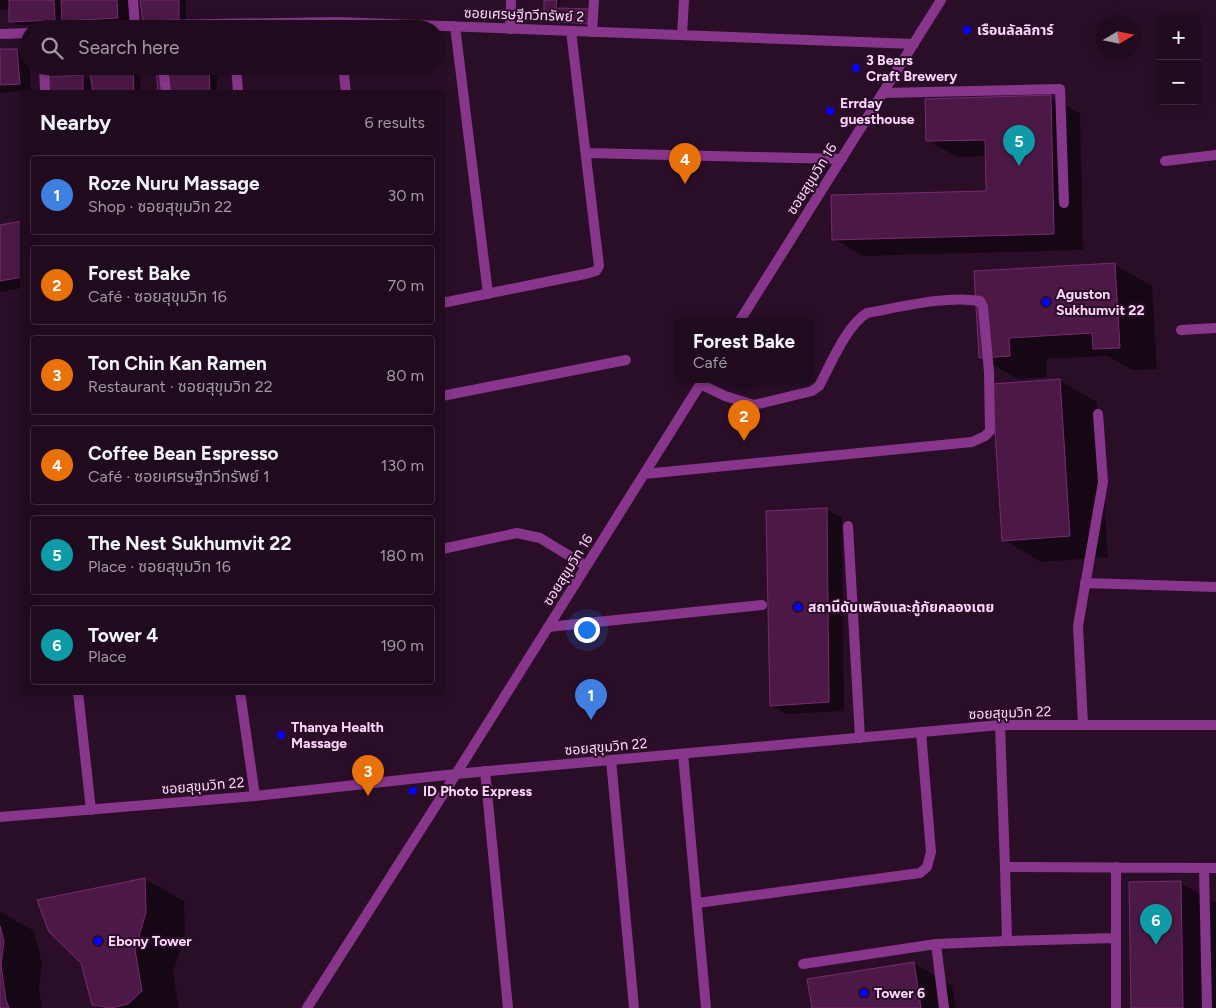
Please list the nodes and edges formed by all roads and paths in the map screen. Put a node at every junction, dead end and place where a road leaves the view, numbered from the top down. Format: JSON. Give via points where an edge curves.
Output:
{"nodes":[{"id":1,"x":133,"y":0,"type":"edge"},
{"id":2,"x":511,"y":0,"type":"edge"},
{"id":3,"x":594,"y":0,"type":"edge"},
{"id":4,"x":684,"y":0,"type":"edge"},
{"id":5,"x":941,"y":0,"type":"edge"},
{"id":6,"x":134,"y":20,"type":"edge"},
{"id":7,"x":445,"y":26,"type":"edge"},
{"id":8,"x":454,"y":26,"type":"junction"},
{"id":9,"x":510,"y":29,"type":"junction"},
{"id":10,"x":571,"y":31,"type":"junction"},
{"id":11,"x":592,"y":32,"type":"junction"},
{"id":12,"x":20,"y":33,"type":"edge"},
{"id":13,"x":0,"y":34,"type":"edge"},
{"id":14,"x":682,"y":35,"type":"junction"},
{"id":15,"x":914,"y":44,"type":"junction"},
{"id":16,"x":44,"y":75,"type":"edge"},
{"id":17,"x":164,"y":75,"type":"edge"},
{"id":18,"x":237,"y":75,"type":"edge"},
{"id":19,"x":344,"y":75,"type":"edge"},
{"id":20,"x":45,"y":90,"type":"edge"},
{"id":21,"x":166,"y":90,"type":"edge"},
{"id":22,"x":238,"y":90,"type":"edge"},
{"id":23,"x":346,"y":90,"type":"edge"},
{"id":24,"x":883,"y":93,"type":"junction"},
{"id":25,"x":586,"y":153,"type":"junction"},
{"id":26,"x":1216,"y":155,"type":"edge"},
{"id":27,"x":842,"y":159,"type":"junction"},
{"id":28,"x":1165,"y":161,"type":"dead end"},
{"id":29,"x":1064,"y":203,"type":"dead end"},
{"id":30,"x":488,"y":294,"type":"junction"},
{"id":31,"x":445,"y":302,"type":"edge"},
{"id":32,"x":742,"y":318,"type":"edge"},
{"id":33,"x":1216,"y":328,"type":"edge"},
{"id":34,"x":1181,"y":330,"type":"dead end"},
{"id":35,"x":626,"y":360,"type":"dead end"},
{"id":36,"x":701,"y":383,"type":"edge"},
{"id":37,"x":704,"y":383,"type":"edge"},
{"id":38,"x":445,"y":395,"type":"edge"},
{"id":39,"x":1098,"y":414,"type":"dead end"},
{"id":40,"x":644,"y":474,"type":"junction"},
{"id":41,"x":848,"y":526,"type":"dead end"},
{"id":42,"x":445,"y":548,"type":"edge"},
{"id":43,"x":586,"y":566,"type":"junction"},
{"id":44,"x":1085,"y":583,"type":"junction"},
{"id":45,"x":1216,"y":587,"type":"edge"},
{"id":46,"x":762,"y":604,"type":"dead end"},
{"id":47,"x":548,"y":627,"type":"junction"},
{"id":48,"x":78,"y":695,"type":"edge"},
{"id":49,"x":240,"y":695,"type":"edge"},
{"id":50,"x":1082,"y":724,"type":"junction"},
{"id":51,"x":1000,"y":725,"type":"junction"},
{"id":52,"x":1216,"y":725,"type":"edge"},
{"id":53,"x":921,"y":732,"type":"junction"},
{"id":54,"x":860,"y":738,"type":"junction"},
{"id":55,"x":683,"y":754,"type":"junction"},
{"id":56,"x":611,"y":760,"type":"junction"},
{"id":57,"x":486,"y":772,"type":"junction"},
{"id":58,"x":456,"y":774,"type":"junction"},
{"id":59,"x":255,"y":796,"type":"junction"},
{"id":60,"x":91,"y":810,"type":"junction"},
{"id":61,"x":0,"y":817,"type":"edge"},
{"id":62,"x":1005,"y":867,"type":"junction"},
{"id":63,"x":1116,"y":867,"type":"junction"},
{"id":64,"x":1204,"y":868,"type":"junction"},
{"id":65,"x":1216,"y":868,"type":"edge"},
{"id":66,"x":697,"y":902,"type":"junction"},
{"id":67,"x":1115,"y":938,"type":"junction"},
{"id":68,"x":1007,"y":941,"type":"junction"},
{"id":69,"x":936,"y":944,"type":"junction"},
{"id":70,"x":1211,"y":946,"type":"edge"},
{"id":71,"x":803,"y":964,"type":"dead end"},
{"id":72,"x":307,"y":1008,"type":"edge"},
{"id":73,"x":508,"y":1008,"type":"edge"},
{"id":74,"x":634,"y":1008,"type":"edge"},
{"id":75,"x":706,"y":1008,"type":"edge"},
{"id":76,"x":944,"y":1008,"type":"edge"},
{"id":77,"x":1116,"y":1008,"type":"edge"},
{"id":78,"x":1207,"y":1008,"type":"edge"}],
"edges":[{"from":1,"to":6,"type":"street"},
{"from":2,"to":9,"type":"street"},
{"from":3,"to":11,"type":"street"},
{"from":4,"to":14,"type":"street"},
{"from":5,"to":15,"type":"street","name":"ซอยสุขุมวิท 16"},
{"from":7,"to":8,"type":"street","name":"ซอยเศรษฐีทวีทรัพย์ 2"},
{"from":8,"to":9,"type":"street","name":"ซอยเศรษฐีทวีทรัพย์ 2"},
{"from":8,"to":30,"type":"street"},
{"from":9,"to":10,"type":"street","name":"ซอยเศรษฐีทวีทรัพย์ 2"},
{"from":10,"to":11,"type":"street","name":"ซอยเศรษฐีทวีทรัพย์ 2"},
{"from":10,"to":25,"type":"street"},
{"from":11,"to":14,"type":"street","name":"ซอยเศรษฐีทวีทรัพย์ 2"},
{"from":12,"to":13,"type":"street"},
{"from":14,"to":15,"type":"street","name":"ซอยเศรษฐีทวีทรัพย์ 2"},
{"from":15,"to":24,"type":"street","name":"ซอยสุขุมวิท 16"},
{"from":16,"to":20,"type":"street"},
{"from":17,"to":21,"type":"street"},
{"from":18,"to":22,"type":"street"},
{"from":19,"to":23,"type":"street"},
{"from":24,"to":27,"type":"street","name":"ซอยสุขุมวิท 16"},
{"from":24,"to":29,"type":"street","via":[[1060,89]]},
{"from":25,"to":27,"type":"street"},
{"from":25,"to":30,"type":"street","via":[[599,266],[596,271]]},
{"from":26,"to":28,"type":"street"},
{"from":27,"to":32,"type":"street","name":"ซอยสุขุมวิท 16"},
{"from":30,"to":31,"type":"street"},
{"from":33,"to":34,"type":"street"},
{"from":35,"to":38,"type":"street"},
{"from":36,"to":40,"type":"street","name":"ซอยสุขุมวิท 16"},
{"from":37,"to":40,"type":"street","via":[[725,396],[754,405],[812,391],[818,386],[850,329],[867,313],[921,303],[975,300],[980,301],[983,307],[990,431],[972,442]]},
{"from":39,"to":44,"type":"street","via":[[1103,482]]},
{"from":40,"to":43,"type":"street","name":"ซอยสุขุมวิท 16"},
{"from":41,"to":54,"type":"street"},
{"from":42,"to":43,"type":"street","via":[[517,534],[540,538]]},
{"from":43,"to":47,"type":"street","name":"ซอยสุขุมวิท 16"},
{"from":44,"to":45,"type":"street"},
{"from":44,"to":50,"type":"street","via":[[1078,626]]},
{"from":46,"to":47,"type":"street"},
{"from":47,"to":58,"type":"street","name":"ซอยสุขุมวิท 16"},
{"from":48,"to":60,"type":"street"},
{"from":49,"to":59,"type":"street"},
{"from":50,"to":51,"type":"street","name":"ซอยสุขุมวิท 22"},
{"from":50,"to":52,"type":"street","name":"ซอยสุขุมวิท 22"},
{"from":51,"to":53,"type":"street","name":"ซอยสุขุมวิท 22"},
{"from":51,"to":62,"type":"street"},
{"from":53,"to":54,"type":"street","name":"ซอยสุขุมวิท 22"},
{"from":53,"to":66,"type":"street","via":[[931,852],[927,867],[920,873]]},
{"from":54,"to":55,"type":"street","name":"ซอยสุขุมวิท 22"},
{"from":55,"to":56,"type":"street","name":"ซอยสุขุมวิท 22"},
{"from":55,"to":66,"type":"street"},
{"from":56,"to":57,"type":"street","name":"ซอยสุขุมวิท 22"},
{"from":56,"to":74,"type":"street"},
{"from":57,"to":58,"type":"street","name":"ซอยสุขุมวิท 22"},
{"from":57,"to":73,"type":"street"},
{"from":58,"to":59,"type":"street","name":"ซอยสุขุมวิท 22"},
{"from":58,"to":72,"type":"street","name":"ซอยสุขุมวิท 16"},
{"from":59,"to":60,"type":"street","name":"ซอยสุขุมวิท 22"},
{"from":60,"to":61,"type":"street","name":"ซอยสุขุมวิท 22"},
{"from":62,"to":63,"type":"street"},
{"from":62,"to":68,"type":"street"},
{"from":63,"to":64,"type":"street"},
{"from":63,"to":67,"type":"street"},
{"from":64,"to":65,"type":"street"},
{"from":64,"to":70,"type":"street"},
{"from":66,"to":75,"type":"street"},
{"from":67,"to":68,"type":"street"},
{"from":67,"to":77,"type":"street"},
{"from":68,"to":69,"type":"street"},
{"from":69,"to":71,"type":"street"},
{"from":69,"to":76,"type":"street"},
{"from":70,"to":78,"type":"street"}]}
